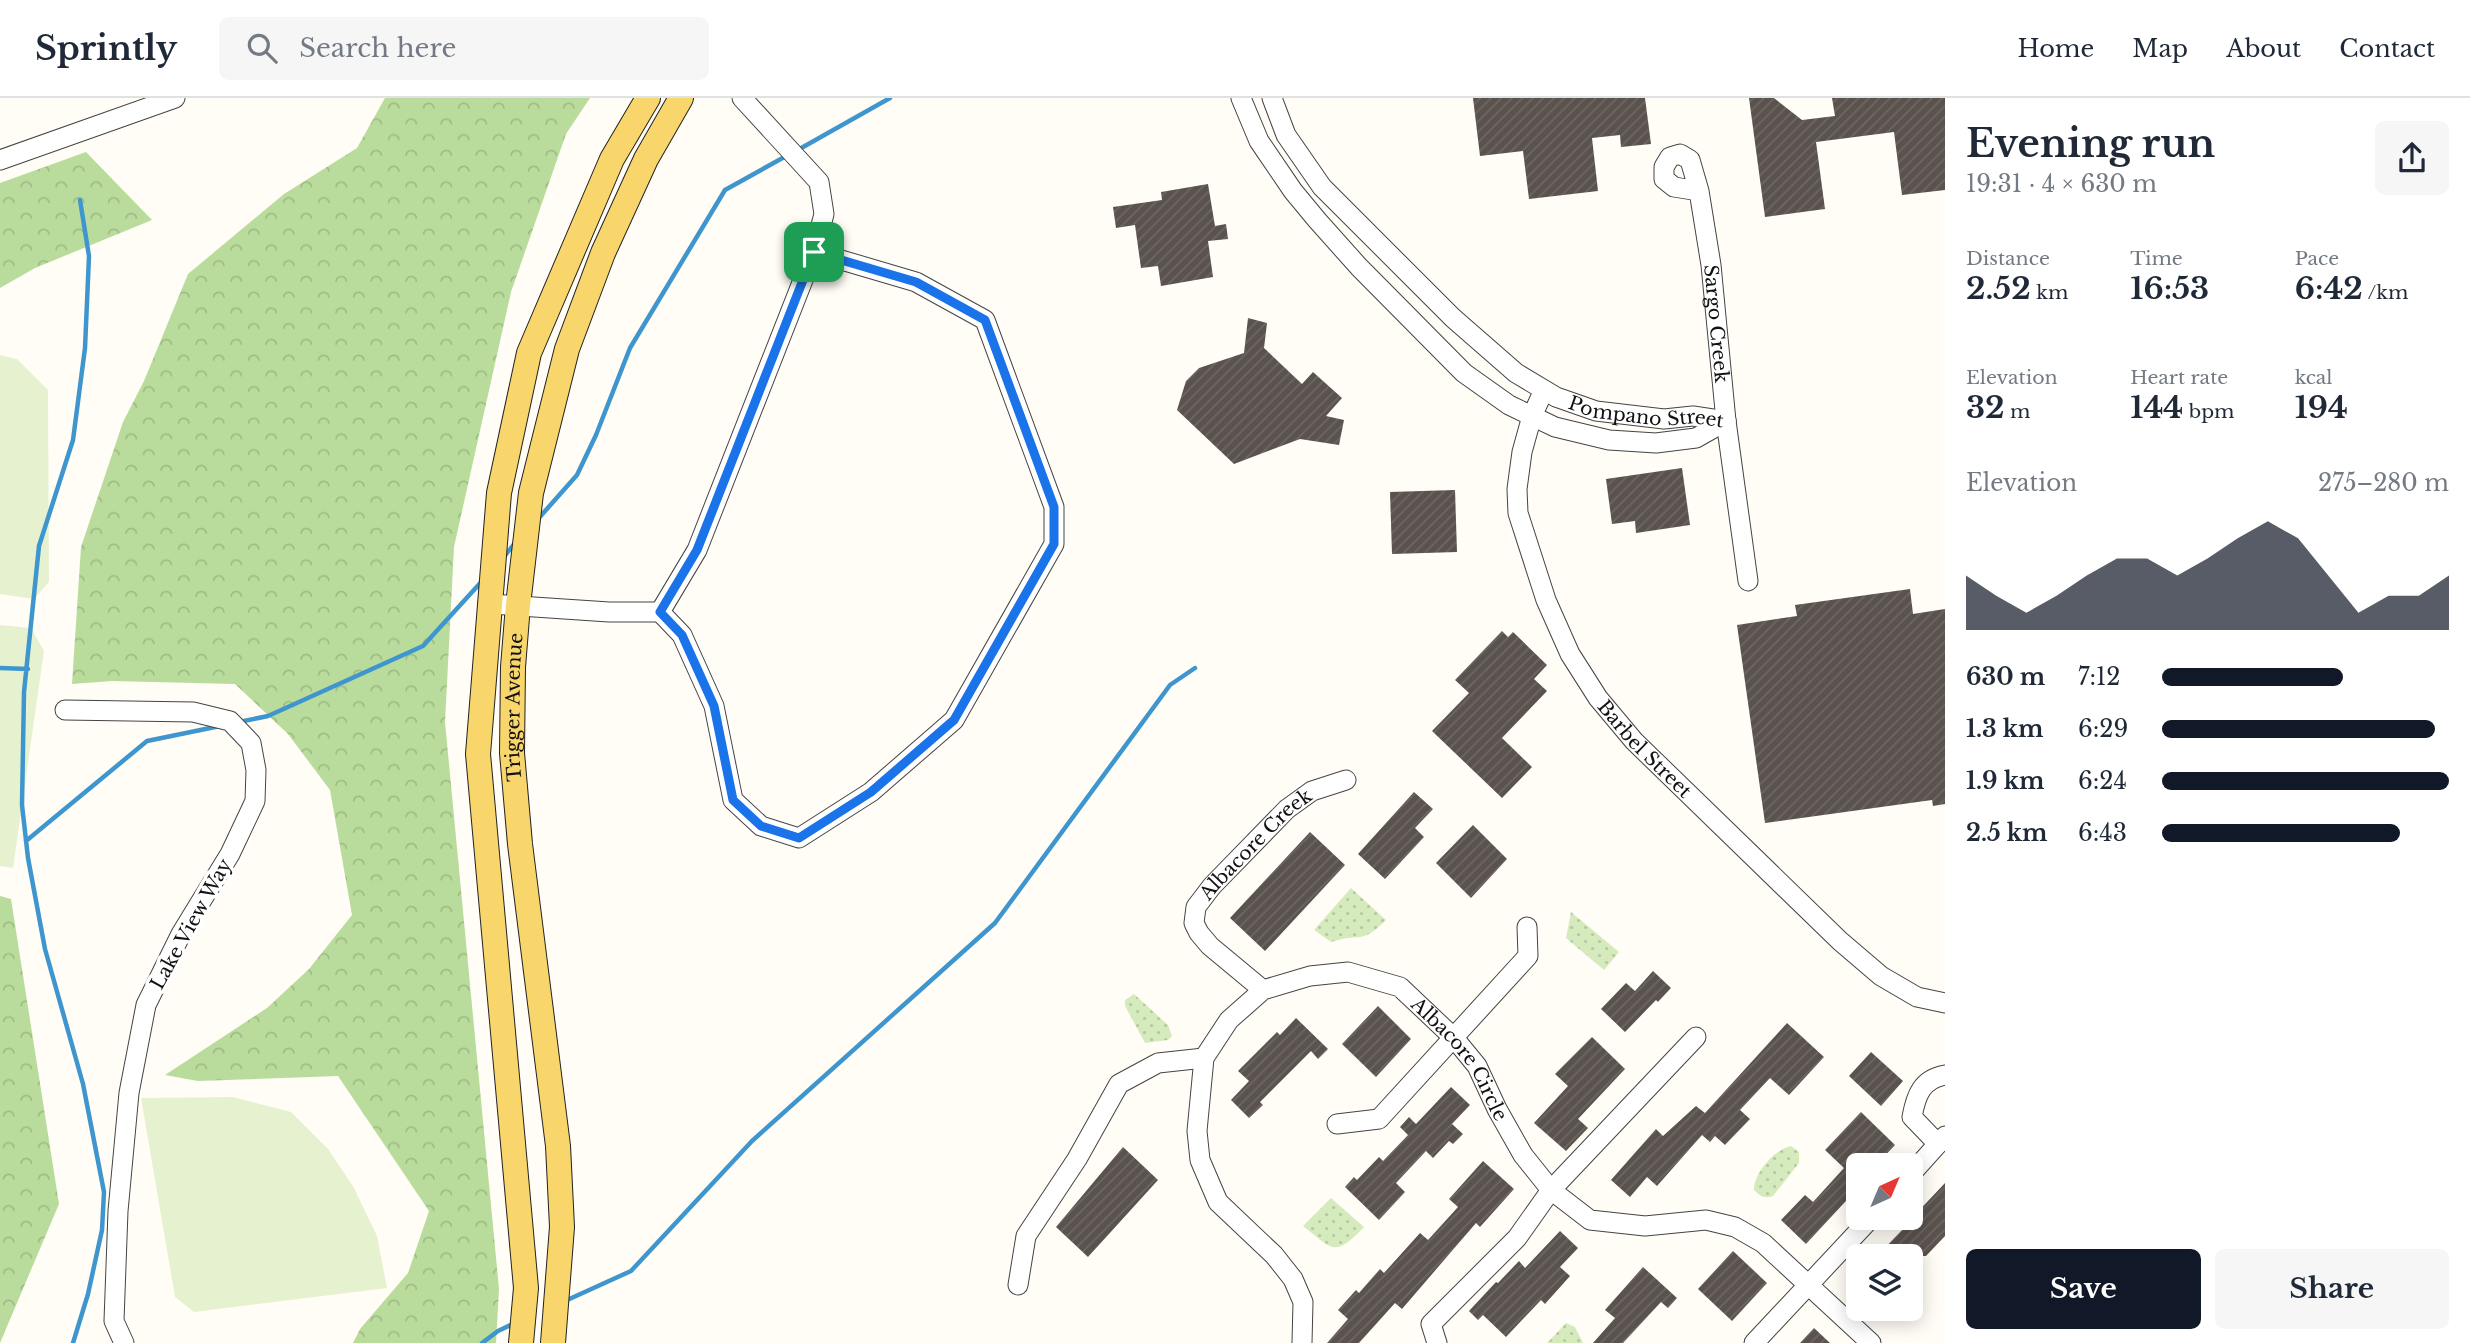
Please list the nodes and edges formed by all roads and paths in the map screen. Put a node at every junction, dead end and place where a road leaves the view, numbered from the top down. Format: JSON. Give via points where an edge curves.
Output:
{"nodes":[{"id":1,"x":175,"y":98,"type":"edge"},
{"id":2,"x":648,"y":98,"type":"edge"},
{"id":3,"x":681,"y":98,"type":"edge"},
{"id":4,"x":742,"y":98,"type":"edge"},
{"id":5,"x":1241,"y":98,"type":"edge"},
{"id":6,"x":1272,"y":98,"type":"edge"},
{"id":7,"x":0,"y":160,"type":"edge"},
{"id":8,"x":1699,"y":191,"type":"dead end"},
{"id":9,"x":814,"y":252,"type":"junction"},
{"id":10,"x":1544,"y":390,"type":"junction"},
{"id":11,"x":1532,"y":416,"type":"junction"},
{"id":12,"x":1726,"y":421,"type":"junction"},
{"id":13,"x":1748,"y":582,"type":"dead end"},
{"id":14,"x":491,"y":604,"type":"junction"},
{"id":15,"x":518,"y":605,"type":"junction"},
{"id":16,"x":660,"y":612,"type":"junction"},
{"id":17,"x":65,"y":710,"type":"dead end"},
{"id":18,"x":1346,"y":780,"type":"dead end"},
{"id":19,"x":1527,"y":926,"type":"dead end"},
{"id":20,"x":1263,"y":990,"type":"junction"},
{"id":21,"x":1945,"y":1003,"type":"edge"},
{"id":22,"x":1696,"y":1037,"type":"dead end"},
{"id":23,"x":1454,"y":1038,"type":"junction"},
{"id":24,"x":1203,"y":1058,"type":"junction"},
{"id":25,"x":1945,"y":1075,"type":"edge"},
{"id":26,"x":1337,"y":1124,"type":"dead end"},
{"id":27,"x":1941,"y":1140,"type":"edge"},
{"id":28,"x":1923,"y":1160,"type":"edge"},
{"id":29,"x":1550,"y":1190,"type":"junction"},
{"id":30,"x":1860,"y":1230,"type":"edge"},
{"id":31,"x":1018,"y":1285,"type":"dead end"},
{"id":32,"x":1808,"y":1287,"type":"junction"},
{"id":33,"x":124,"y":1343,"type":"edge"},
{"id":34,"x":521,"y":1343,"type":"edge"},
{"id":35,"x":553,"y":1343,"type":"edge"},
{"id":36,"x":1302,"y":1343,"type":"edge"},
{"id":37,"x":1437,"y":1343,"type":"edge"},
{"id":38,"x":1754,"y":1343,"type":"edge"},
{"id":39,"x":1871,"y":1343,"type":"edge"}],
"edges":[{"from":1,"to":7,"type":"street"},
{"from":2,"to":14,"type":"main road","name":"Trigger Avenue","via":[[612,159],[530,353],[499,493]]},
{"from":3,"to":15,"type":"main road","name":"Trigger Avenue","via":[[646,159],[603,253],[567,349],[531,493]]},
{"from":4,"to":9,"type":"street","via":[[819,182],[824,214]]},
{"from":5,"to":11,"type":"street","name":"Pompano Street","via":[[1259,141],[1293,191],[1359,267],[1464,373]]},
{"from":6,"to":10,"type":"street","name":"Pompano Street","via":[[1286,135],[1322,187],[1453,318],[1516,373]]},
{"from":8,"to":12,"type":"street","name":"Sargo Creek"},
{"from":9,"to":16,"type":"street","via":[[697,550]]},
{"from":9,"to":16,"type":"street","via":[[916,282],[985,320],[1054,507],[1054,544],[954,720],[871,792],[799,838],[761,826],[733,800],[714,706],[682,635]]},
{"from":10,"to":11,"type":"street","name":"Barbel Street"},
{"from":10,"to":12,"type":"street","name":"Pompano Street","via":[[1596,411]]},
{"from":11,"to":12,"type":"street","name":"Pompano Street","via":[[1609,440],[1656,443],[1696,438]]},
{"from":11,"to":21,"type":"street","name":"Barbel Street","via":[[1522,452],[1518,513],[1546,600],[1570,654],[1598,698],[1634,741],[1840,941],[1881,976],[1917,996]]},
{"from":12,"to":13,"type":"street","name":"Sargo Creek"},
{"from":14,"to":15,"type":"street"},
{"from":14,"to":34,"type":"main road","name":"Trigger Avenue","via":[[478,754],[526,1288]]},
{"from":15,"to":16,"type":"street"},
{"from":15,"to":35,"type":"main road","name":"Trigger Avenue","via":[[512,753],[558,1146],[562,1227]]},
{"from":17,"to":33,"type":"street","name":"Lake View Way","via":[[193,712],[230,721],[251,743],[256,770],[255,801],[146,1005],[129,1093],[118,1212],[114,1321]]},
{"from":18,"to":20,"type":"street","name":"Albacore Creek","via":[[1312,791],[1287,809],[1196,907],[1194,923],[1199,933]]},
{"from":19,"to":23,"type":"street","via":[[1528,956]]},
{"from":20,"to":23,"type":"street","name":"Albacore Circle","via":[[1310,976],[1348,972],[1400,988]]},
{"from":20,"to":24,"type":"street","name":"Albacore Circle","via":[[1229,1020]]},
{"from":22,"to":29,"type":"street"},
{"from":23,"to":26,"type":"street","via":[[1378,1119]]},
{"from":23,"to":29,"type":"street","name":"Albacore Circle","via":[[1477,1066],[1524,1155]]},
{"from":24,"to":31,"type":"street","via":[[1158,1063],[1119,1084],[1026,1236]]},
{"from":24,"to":36,"type":"street","name":"Albacore Circle","via":[[1197,1130],[1200,1160],[1218,1202],[1293,1279],[1303,1302]]},
{"from":25,"to":27,"type":"street","via":[[1931,1077],[1922,1088],[1912,1117]]},
{"from":27,"to":28,"type":"street"},
{"from":29,"to":32,"type":"street","name":"Albacore Circle","via":[[1590,1220],[1646,1226],[1706,1220],[1735,1227],[1763,1243]]},
{"from":29,"to":37,"type":"street","via":[[1517,1238],[1431,1324]]},
{"from":30,"to":32,"type":"street"},
{"from":32,"to":38,"type":"street"},
{"from":32,"to":39,"type":"street","name":"Albacore Circle"}]}
